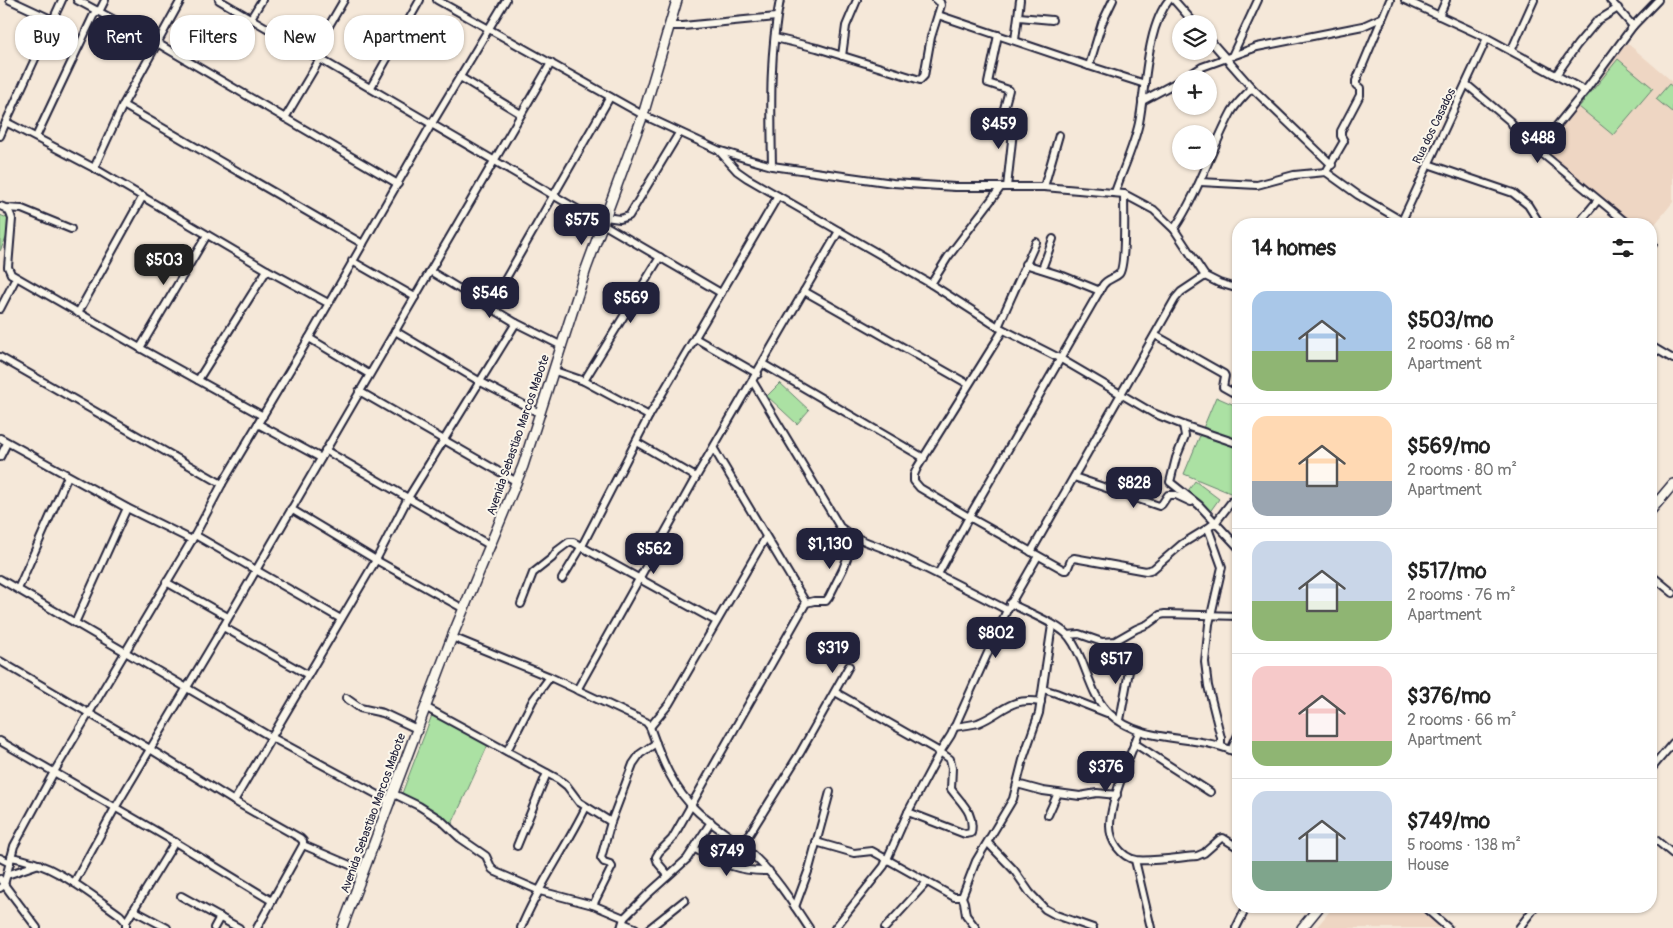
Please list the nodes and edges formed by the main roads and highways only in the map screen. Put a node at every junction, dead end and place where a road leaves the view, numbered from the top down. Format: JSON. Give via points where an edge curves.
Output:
{"nodes":[{"id":1,"x":678,"y":0,"type":"edge"},
{"id":2,"x":1673,"y":484,"type":"edge"},
{"id":3,"x":1657,"y":503,"type":"edge"},
{"id":4,"x":1314,"y":913,"type":"edge"},
{"id":5,"x":342,"y":928,"type":"edge"},
{"id":6,"x":1302,"y":928,"type":"edge"}],
"edges":[{"from":1,"to":5,"type":"main road","name":"Avenida Sebastiao Marcos Mabote","via":[[643,115],[586,269],[517,482],[452,637]]},
{"from":2,"to":3,"type":"main road"},
{"from":4,"to":6,"type":"main road"}]}
